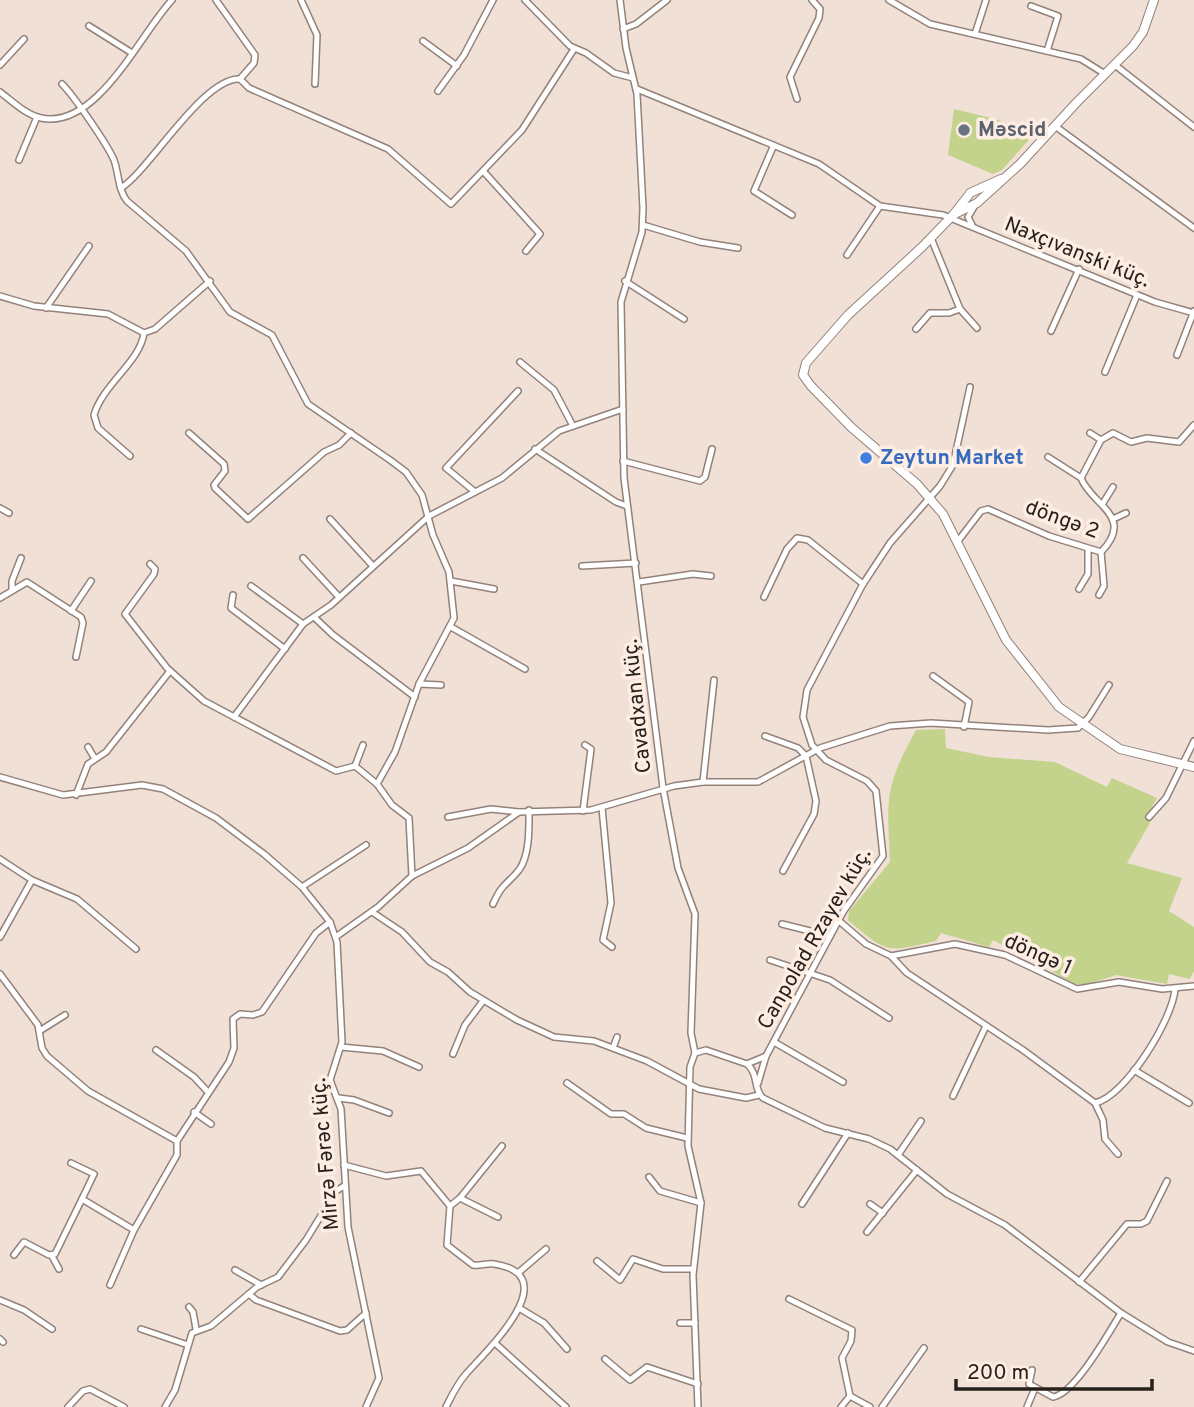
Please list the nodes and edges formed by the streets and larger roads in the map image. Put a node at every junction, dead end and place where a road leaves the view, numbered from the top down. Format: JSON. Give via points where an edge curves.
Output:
{"nodes":[{"id":1,"x":172,"y":0,"type":"edge"},
{"id":2,"x":216,"y":0,"type":"edge"},
{"id":3,"x":301,"y":0,"type":"edge"},
{"id":4,"x":493,"y":0,"type":"edge"},
{"id":5,"x":524,"y":0,"type":"edge"},
{"id":6,"x":620,"y":0,"type":"edge"},
{"id":7,"x":667,"y":0,"type":"edge"},
{"id":8,"x":812,"y":0,"type":"edge"},
{"id":9,"x":889,"y":0,"type":"edge"},
{"id":10,"x":986,"y":0,"type":"edge"},
{"id":11,"x":1154,"y":0,"type":"edge"},
{"id":12,"x":1031,"y":6,"type":"dead end"},
{"id":13,"x":89,"y":26,"type":"dead end"},
{"id":14,"x":623,"y":29,"type":"junction"},
{"id":15,"x":975,"y":34,"type":"junction"},
{"id":16,"x":24,"y":39,"type":"dead end"},
{"id":17,"x":423,"y":41,"type":"dead end"},
{"id":18,"x":574,"y":49,"type":"junction"},
{"id":19,"x":1047,"y":51,"type":"junction"},
{"id":20,"x":132,"y":53,"type":"junction"},
{"id":21,"x":0,"y":65,"type":"edge"},
{"id":22,"x":1115,"y":65,"type":"junction"},
{"id":23,"x":457,"y":66,"type":"junction"},
{"id":24,"x":1105,"y":74,"type":"junction"},
{"id":25,"x":633,"y":78,"type":"junction"},
{"id":26,"x":240,"y":79,"type":"junction"},
{"id":27,"x":62,"y":84,"type":"dead end"},
{"id":28,"x":315,"y":84,"type":"dead end"},
{"id":29,"x":637,"y":89,"type":"junction"},
{"id":30,"x":438,"y":91,"type":"dead end"},
{"id":31,"x":0,"y":92,"type":"edge"},
{"id":32,"x":797,"y":99,"type":"dead end"},
{"id":33,"x":80,"y":110,"type":"junction"},
{"id":34,"x":37,"y":117,"type":"junction"},
{"id":35,"x":1055,"y":126,"type":"junction"},
{"id":36,"x":1194,"y":127,"type":"edge"},
{"id":37,"x":772,"y":148,"type":"junction"},
{"id":38,"x":19,"y":160,"type":"dead end"},
{"id":39,"x":484,"y":172,"type":"junction"},
{"id":40,"x":1010,"y":174,"type":"junction"},
{"id":41,"x":121,"y":188,"type":"junction"},
{"id":42,"x":969,"y":194,"type":"junction"},
{"id":43,"x":976,"y":203,"type":"junction"},
{"id":44,"x":880,"y":205,"type":"junction"},
{"id":45,"x":792,"y":215,"type":"dead end"},
{"id":46,"x":951,"y":216,"type":"junction"},
{"id":47,"x":643,"y":225,"type":"junction"},
{"id":48,"x":1194,"y":228,"type":"edge"},
{"id":49,"x":977,"y":230,"type":"junction"},
{"id":50,"x":931,"y":238,"type":"junction"},
{"id":51,"x":89,"y":246,"type":"dead end"},
{"id":52,"x":738,"y":248,"type":"dead end"},
{"id":53,"x":526,"y":251,"type":"dead end"},
{"id":54,"x":847,"y":256,"type":"dead end"},
{"id":55,"x":1079,"y":269,"type":"junction"},
{"id":56,"x":209,"y":281,"type":"junction"},
{"id":57,"x":625,"y":281,"type":"junction"},
{"id":58,"x":1137,"y":295,"type":"junction"},
{"id":59,"x":0,"y":296,"type":"edge"},
{"id":60,"x":46,"y":308,"type":"junction"},
{"id":61,"x":960,"y":309,"type":"junction"},
{"id":62,"x":1194,"y":312,"type":"edge"},
{"id":63,"x":684,"y":319,"type":"dead end"},
{"id":64,"x":977,"y":328,"type":"dead end"},
{"id":65,"x":916,"y":329,"type":"dead end"},
{"id":66,"x":1051,"y":331,"type":"dead end"},
{"id":67,"x":144,"y":333,"type":"junction"},
{"id":68,"x":1177,"y":355,"type":"dead end"},
{"id":69,"x":520,"y":362,"type":"dead end"},
{"id":70,"x":1105,"y":372,"type":"dead end"},
{"id":71,"x":970,"y":387,"type":"dead end"},
{"id":72,"x":518,"y":391,"type":"dead end"},
{"id":73,"x":623,"y":409,"type":"junction"},
{"id":74,"x":1194,"y":425,"type":"edge"},
{"id":75,"x":573,"y":426,"type":"junction"},
{"id":76,"x":189,"y":433,"type":"dead end"},
{"id":77,"x":351,"y":433,"type":"junction"},
{"id":78,"x":1090,"y":433,"type":"dead end"},
{"id":79,"x":1101,"y":440,"type":"junction"},
{"id":80,"x":535,"y":449,"type":"junction"},
{"id":81,"x":712,"y":449,"type":"dead end"},
{"id":82,"x":130,"y":456,"type":"dead end"},
{"id":83,"x":1048,"y":457,"type":"dead end"},
{"id":84,"x":623,"y":461,"type":"junction"},
{"id":85,"x":1081,"y":478,"type":"junction"},
{"id":86,"x":1113,"y":487,"type":"dead end"},
{"id":87,"x":475,"y":492,"type":"junction"},
{"id":88,"x":929,"y":497,"type":"junction"},
{"id":89,"x":1103,"y":503,"type":"junction"},
{"id":90,"x":627,"y":506,"type":"junction"},
{"id":91,"x":0,"y":508,"type":"edge"},
{"id":92,"x":9,"y":513,"type":"dead end"},
{"id":93,"x":1126,"y":513,"type":"dead end"},
{"id":94,"x":429,"y":516,"type":"junction"},
{"id":95,"x":330,"y":519,"type":"dead end"},
{"id":96,"x":1113,"y":519,"type":"junction"},
{"id":97,"x":958,"y":541,"type":"junction"},
{"id":98,"x":1088,"y":550,"type":"junction"},
{"id":99,"x":1101,"y":552,"type":"junction"},
{"id":100,"x":21,"y":558,"type":"dead end"},
{"id":101,"x":303,"y":558,"type":"dead end"},
{"id":102,"x":636,"y":563,"type":"junction"},
{"id":103,"x":150,"y":564,"type":"dead end"},
{"id":104,"x":372,"y":565,"type":"junction"},
{"id":105,"x":582,"y":566,"type":"dead end"},
{"id":106,"x":711,"y":576,"type":"dead end"},
{"id":107,"x":91,"y":581,"type":"dead end"},
{"id":108,"x":451,"y":581,"type":"junction"},
{"id":109,"x":639,"y":582,"type":"junction"},
{"id":110,"x":863,"y":584,"type":"junction"},
{"id":111,"x":251,"y":586,"type":"dead end"},
{"id":112,"x":494,"y":589,"type":"dead end"},
{"id":113,"x":1079,"y":589,"type":"dead end"},
{"id":114,"x":12,"y":590,"type":"junction"},
{"id":115,"x":233,"y":595,"type":"dead end"},
{"id":116,"x":1099,"y":595,"type":"dead end"},
{"id":117,"x":339,"y":597,"type":"junction"},
{"id":118,"x":764,"y":597,"type":"dead end"},
{"id":119,"x":0,"y":598,"type":"edge"},
{"id":120,"x":71,"y":611,"type":"junction"},
{"id":121,"x":314,"y":617,"type":"junction"},
{"id":122,"x":303,"y":624,"type":"junction"},
{"id":123,"x":451,"y":627,"type":"junction"},
{"id":124,"x":285,"y":649,"type":"junction"},
{"id":125,"x":76,"y":657,"type":"dead end"},
{"id":126,"x":525,"y":669,"type":"dead end"},
{"id":127,"x":170,"y":671,"type":"junction"},
{"id":128,"x":933,"y":676,"type":"dead end"},
{"id":129,"x":714,"y":680,"type":"dead end"},
{"id":130,"x":419,"y":684,"type":"junction"},
{"id":131,"x":441,"y":685,"type":"dead end"},
{"id":132,"x":1109,"y":685,"type":"dead end"},
{"id":133,"x":415,"y":697,"type":"junction"},
{"id":134,"x":234,"y":718,"type":"junction"},
{"id":135,"x":1083,"y":726,"type":"junction"},
{"id":136,"x":964,"y":727,"type":"junction"},
{"id":137,"x":765,"y":736,"type":"dead end"},
{"id":138,"x":1194,"y":740,"type":"edge"},
{"id":139,"x":362,"y":745,"type":"dead end"},
{"id":140,"x":585,"y":745,"type":"dead end"},
{"id":141,"x":88,"y":747,"type":"dead end"},
{"id":142,"x":816,"y":751,"type":"junction"},
{"id":143,"x":806,"y":756,"type":"junction"},
{"id":144,"x":94,"y":760,"type":"junction"},
{"id":145,"x":1182,"y":764,"type":"junction"},
{"id":146,"x":355,"y":766,"type":"junction"},
{"id":147,"x":1194,"y":767,"type":"edge"},
{"id":148,"x":0,"y":777,"type":"edge"},
{"id":149,"x":703,"y":782,"type":"junction"},
{"id":150,"x":377,"y":784,"type":"junction"},
{"id":151,"x":663,"y":788,"type":"junction"},
{"id":152,"x":76,"y":795,"type":"junction"},
{"id":153,"x":602,"y":808,"type":"junction"},
{"id":154,"x":529,"y":810,"type":"junction"},
{"id":155,"x":583,"y":811,"type":"junction"},
{"id":156,"x":519,"y":812,"type":"junction"},
{"id":157,"x":448,"y":817,"type":"dead end"},
{"id":158,"x":1149,"y":817,"type":"dead end"},
{"id":159,"x":366,"y":845,"type":"dead end"},
{"id":160,"x":0,"y":859,"type":"edge"},
{"id":161,"x":783,"y":871,"type":"dead end"},
{"id":162,"x":412,"y":876,"type":"junction"},
{"id":163,"x":32,"y":880,"type":"junction"},
{"id":164,"x":302,"y":887,"type":"junction"},
{"id":165,"x":493,"y":904,"type":"dead end"},
{"id":166,"x":372,"y":912,"type":"junction"},
{"id":167,"x":838,"y":920,"type":"junction"},
{"id":168,"x":330,"y":922,"type":"junction"},
{"id":169,"x":782,"y":924,"type":"dead end"},
{"id":170,"x":337,"y":936,"type":"junction"},
{"id":171,"x":830,"y":936,"type":"junction"},
{"id":172,"x":0,"y":937,"type":"edge"},
{"id":173,"x":612,"y":947,"type":"dead end"},
{"id":174,"x":136,"y":949,"type":"dead end"},
{"id":175,"x":891,"y":956,"type":"junction"},
{"id":176,"x":770,"y":960,"type":"dead end"},
{"id":177,"x":811,"y":971,"type":"junction"},
{"id":178,"x":0,"y":974,"type":"edge"},
{"id":179,"x":1194,"y":986,"type":"edge"},
{"id":180,"x":1175,"y":989,"type":"junction"},
{"id":181,"x":483,"y":1001,"type":"junction"},
{"id":182,"x":65,"y":1014,"type":"dead end"},
{"id":183,"x":889,"y":1018,"type":"dead end"},
{"id":184,"x":986,"y":1026,"type":"junction"},
{"id":185,"x":41,"y":1030,"type":"junction"},
{"id":186,"x":617,"y":1037,"type":"dead end"},
{"id":187,"x":774,"y":1042,"type":"junction"},
{"id":188,"x":341,"y":1047,"type":"junction"},
{"id":189,"x":613,"y":1048,"type":"junction"},
{"id":190,"x":156,"y":1050,"type":"dead end"},
{"id":191,"x":695,"y":1053,"type":"junction"},
{"id":192,"x":453,"y":1054,"type":"dead end"},
{"id":193,"x":766,"y":1056,"type":"junction"},
{"id":194,"x":747,"y":1064,"type":"junction"},
{"id":195,"x":419,"y":1067,"type":"dead end"},
{"id":196,"x":1134,"y":1070,"type":"junction"},
{"id":197,"x":844,"y":1082,"type":"dead end"},
{"id":198,"x":566,"y":1083,"type":"dead end"},
{"id":199,"x":757,"y":1084,"type":"junction"},
{"id":200,"x":690,"y":1085,"type":"junction"},
{"id":201,"x":208,"y":1092,"type":"junction"},
{"id":202,"x":759,"y":1095,"type":"junction"},
{"id":203,"x":953,"y":1096,"type":"dead end"},
{"id":204,"x":339,"y":1098,"type":"junction"},
{"id":205,"x":1095,"y":1103,"type":"junction"},
{"id":206,"x":1189,"y":1103,"type":"dead end"},
{"id":207,"x":194,"y":1112,"type":"junction"},
{"id":208,"x":389,"y":1113,"type":"dead end"},
{"id":209,"x":921,"y":1121,"type":"dead end"},
{"id":210,"x":211,"y":1124,"type":"dead end"},
{"id":211,"x":848,"y":1133,"type":"junction"},
{"id":212,"x":687,"y":1138,"type":"junction"},
{"id":213,"x":177,"y":1140,"type":"junction"},
{"id":214,"x":502,"y":1146,"type":"dead end"},
{"id":215,"x":898,"y":1154,"type":"junction"},
{"id":216,"x":1118,"y":1154,"type":"dead end"},
{"id":217,"x":71,"y":1163,"type":"dead end"},
{"id":218,"x":344,"y":1165,"type":"junction"},
{"id":219,"x":918,"y":1170,"type":"junction"},
{"id":220,"x":649,"y":1177,"type":"dead end"},
{"id":221,"x":1167,"y":1181,"type":"dead end"},
{"id":222,"x":344,"y":1186,"type":"junction"},
{"id":223,"x":460,"y":1198,"type":"junction"},
{"id":224,"x":82,"y":1199,"type":"junction"},
{"id":225,"x":701,"y":1203,"type":"junction"},
{"id":226,"x":802,"y":1204,"type":"dead end"},
{"id":227,"x":870,"y":1204,"type":"dead end"},
{"id":228,"x":450,"y":1206,"type":"junction"},
{"id":229,"x":883,"y":1213,"type":"junction"},
{"id":230,"x":498,"y":1217,"type":"dead end"},
{"id":231,"x":134,"y":1230,"type":"junction"},
{"id":232,"x":867,"y":1232,"type":"dead end"},
{"id":233,"x":546,"y":1249,"type":"dead end"},
{"id":234,"x":14,"y":1255,"type":"dead end"},
{"id":235,"x":52,"y":1256,"type":"junction"},
{"id":236,"x":597,"y":1261,"type":"dead end"},
{"id":237,"x":59,"y":1269,"type":"dead end"},
{"id":238,"x":693,"y":1269,"type":"junction"},
{"id":239,"x":235,"y":1270,"type":"dead end"},
{"id":240,"x":518,"y":1273,"type":"junction"},
{"id":241,"x":1079,"y":1282,"type":"junction"},
{"id":242,"x":110,"y":1286,"type":"dead end"},
{"id":243,"x":261,"y":1286,"type":"junction"},
{"id":244,"x":249,"y":1294,"type":"junction"},
{"id":245,"x":789,"y":1299,"type":"dead end"},
{"id":246,"x":0,"y":1300,"type":"edge"},
{"id":247,"x":189,"y":1307,"type":"dead end"},
{"id":248,"x":519,"y":1308,"type":"junction"},
{"id":249,"x":366,"y":1312,"type":"junction"},
{"id":250,"x":1121,"y":1313,"type":"junction"},
{"id":251,"x":680,"y":1323,"type":"dead end"},
{"id":252,"x":695,"y":1323,"type":"junction"},
{"id":253,"x":52,"y":1329,"type":"dead end"},
{"id":254,"x":141,"y":1329,"type":"dead end"},
{"id":255,"x":196,"y":1329,"type":"junction"},
{"id":256,"x":496,"y":1343,"type":"junction"},
{"id":257,"x":188,"y":1345,"type":"junction"},
{"id":258,"x":924,"y":1348,"type":"dead end"},
{"id":259,"x":567,"y":1349,"type":"dead end"},
{"id":260,"x":1194,"y":1351,"type":"edge"},
{"id":261,"x":605,"y":1359,"type":"dead end"},
{"id":262,"x":1032,"y":1370,"type":"dead end"},
{"id":263,"x":698,"y":1384,"type":"junction"},
{"id":264,"x":1035,"y":1388,"type":"junction"},
{"id":265,"x":850,"y":1396,"type":"junction"},
{"id":266,"x":68,"y":1407,"type":"edge"},
{"id":267,"x":124,"y":1407,"type":"edge"},
{"id":268,"x":165,"y":1407,"type":"edge"},
{"id":269,"x":366,"y":1407,"type":"edge"},
{"id":270,"x":446,"y":1407,"type":"edge"},
{"id":271,"x":566,"y":1407,"type":"edge"},
{"id":272,"x":698,"y":1407,"type":"edge"},
{"id":273,"x":841,"y":1407,"type":"edge"},
{"id":274,"x":870,"y":1407,"type":"edge"},
{"id":275,"x":882,"y":1407,"type":"edge"},
{"id":276,"x":1027,"y":1407,"type":"edge"}],
"edges":[{"from":1,"to":20,"type":"street"},
{"from":2,"to":26,"type":"street","via":[[255,55]]},
{"from":3,"to":28,"type":"street","via":[[317,36]]},
{"from":4,"to":23,"type":"street"},
{"from":5,"to":18,"type":"street"},
{"from":6,"to":14,"type":"street","name":"Cavadxan küç."},
{"from":7,"to":14,"type":"street"},
{"from":8,"to":32,"type":"street","via":[[820,9],[819,18],[790,77]]},
{"from":9,"to":15,"type":"street","via":[[930,24]]},
{"from":10,"to":15,"type":"street"},
{"from":11,"to":22,"type":"street","via":[[1139,39]]},
{"from":12,"to":19,"type":"street","via":[[1058,16]]},
{"from":13,"to":20,"type":"street"},
{"from":14,"to":25,"type":"street","name":"Cavadxan küç."},
{"from":15,"to":19,"type":"street"},
{"from":16,"to":21,"type":"street"},
{"from":17,"to":23,"type":"street"},
{"from":18,"to":25,"type":"street","via":[[586,52],[614,73]]},
{"from":18,"to":39,"type":"street","via":[[528,121]]},
{"from":19,"to":24,"type":"street","via":[[1091,64]]},
{"from":20,"to":33,"type":"street","via":[[108,85]]},
{"from":22,"to":24,"type":"street"},
{"from":22,"to":36,"type":"street"},
{"from":23,"to":30,"type":"street"},
{"from":24,"to":35,"type":"street"},
{"from":25,"to":29,"type":"street","name":"Cavadxan küç."},
{"from":26,"to":39,"type":"street","via":[[249,88],[388,149],[449,204]]},
{"from":26,"to":41,"type":"street","via":[[231,79],[189,113]]},
{"from":27,"to":33,"type":"street"},
{"from":29,"to":37,"type":"street"},
{"from":29,"to":47,"type":"street","name":"Cavadxan küç."},
{"from":31,"to":34,"type":"street"},
{"from":33,"to":34,"type":"street","via":[[58,118]]},
{"from":33,"to":41,"type":"street","via":[[113,159]]},
{"from":34,"to":38,"type":"street"},
{"from":35,"to":40,"type":"street"},
{"from":35,"to":48,"type":"street"},
{"from":37,"to":44,"type":"street","via":[[829,169]]},
{"from":37,"to":45,"type":"street","via":[[754,191]]},
{"from":39,"to":53,"type":"street","via":[[540,234]]},
{"from":40,"to":42,"type":"street"},
{"from":40,"to":43,"type":"street"},
{"from":41,"to":56,"type":"street","via":[[127,201],[186,251]]},
{"from":42,"to":43,"type":"street","via":[[978,196]]},
{"from":42,"to":46,"type":"street"},
{"from":43,"to":46,"type":"street"},
{"from":43,"to":49,"type":"street","via":[[968,218]]},
{"from":44,"to":46,"type":"street","name":"Naxçıvanski küç."},
{"from":44,"to":54,"type":"street"},
{"from":46,"to":49,"type":"street","name":"Naxçıvanski küç."},
{"from":46,"to":50,"type":"street"},
{"from":47,"to":52,"type":"street"},
{"from":47,"to":57,"type":"street","name":"Cavadxan küç."},
{"from":49,"to":55,"type":"street","name":"Naxçıvanski küç."},
{"from":50,"to":61,"type":"street"},
{"from":50,"to":88,"type":"street","via":[[848,315],[806,363],[803,375],[839,416]]},
{"from":51,"to":60,"type":"street"},
{"from":55,"to":58,"type":"street","name":"Naxçıvanski küç."},
{"from":55,"to":66,"type":"street"},
{"from":56,"to":67,"type":"street","via":[[155,329]]},
{"from":56,"to":77,"type":"street","via":[[230,312],[272,335],[308,404]]},
{"from":57,"to":63,"type":"street"},
{"from":57,"to":73,"type":"street","name":"Cavadxan küç.","via":[[620,321]]},
{"from":58,"to":62,"type":"street","name":"Naxçıvanski küç."},
{"from":58,"to":70,"type":"street"},
{"from":59,"to":60,"type":"street"},
{"from":60,"to":67,"type":"street","via":[[113,315]]},
{"from":61,"to":64,"type":"street"},
{"from":61,"to":65,"type":"street","via":[[930,313]]},
{"from":62,"to":68,"type":"street"},
{"from":67,"to":82,"type":"street","via":[[141,345],[94,415],[98,428]]},
{"from":69,"to":75,"type":"street","via":[[554,390]]},
{"from":71,"to":88,"type":"street","via":[[953,465]]},
{"from":72,"to":87,"type":"street","via":[[446,468]]},
{"from":73,"to":75,"type":"street"},
{"from":73,"to":84,"type":"street","name":"Cavadxan küç."},
{"from":74,"to":79,"type":"street","via":[[1178,442],[1147,438],[1131,442],[1112,433]]},
{"from":75,"to":80,"type":"street"},
{"from":76,"to":77,"type":"street","via":[[224,464],[226,471],[215,488],[247,519]]},
{"from":77,"to":94,"type":"street","via":[[406,472],[422,495]]},
{"from":78,"to":79,"type":"street"},
{"from":79,"to":85,"type":"street"},
{"from":80,"to":87,"type":"street","via":[[511,472]]},
{"from":80,"to":90,"type":"street"},
{"from":81,"to":84,"type":"street","via":[[700,481]]},
{"from":83,"to":85,"type":"street","name":"döngə 2"},
{"from":84,"to":90,"type":"street","name":"Cavadxan küç."},
{"from":85,"to":89,"type":"street","name":"döngə 2"},
{"from":86,"to":89,"type":"street"},
{"from":87,"to":94,"type":"street"},
{"from":88,"to":97,"type":"street"},
{"from":88,"to":110,"type":"street"},
{"from":89,"to":96,"type":"street","name":"döngə 2"},
{"from":90,"to":102,"type":"street","name":"Cavadxan küç."},
{"from":91,"to":92,"type":"street"},
{"from":93,"to":96,"type":"street"},
{"from":94,"to":104,"type":"street"},
{"from":94,"to":108,"type":"street"},
{"from":95,"to":104,"type":"street"},
{"from":96,"to":99,"type":"street","name":"döngə 2","via":[[1112,532]]},
{"from":97,"to":98,"type":"street","name":"döngə 2","via":[[988,509]]},
{"from":97,"to":135,"type":"street","via":[[1006,640],[1051,698]]},
{"from":98,"to":99,"type":"street","name":"döngə 2"},
{"from":98,"to":113,"type":"street","via":[[1088,574]]},
{"from":99,"to":116,"type":"street","via":[[1104,580]]},
{"from":100,"to":114,"type":"street"},
{"from":101,"to":117,"type":"street"},
{"from":102,"to":105,"type":"street"},
{"from":102,"to":109,"type":"street","name":"Cavadxan küç."},
{"from":103,"to":127,"type":"street","via":[[154,574],[125,614]]},
{"from":104,"to":117,"type":"street"},
{"from":106,"to":109,"type":"street"},
{"from":107,"to":120,"type":"street"},
{"from":108,"to":112,"type":"street"},
{"from":108,"to":123,"type":"street","via":[[455,608]]},
{"from":109,"to":151,"type":"street","name":"Cavadxan küç."},
{"from":110,"to":118,"type":"street","via":[[808,540],[797,538]]},
{"from":110,"to":142,"type":"street","via":[[807,690],[804,727]]},
{"from":111,"to":122,"type":"street"},
{"from":114,"to":119,"type":"street"},
{"from":114,"to":120,"type":"street","via":[[27,582]]},
{"from":115,"to":124,"type":"street","via":[[231,608]]},
{"from":117,"to":121,"type":"street"},
{"from":120,"to":125,"type":"street","via":[[83,623]]},
{"from":121,"to":122,"type":"street"},
{"from":121,"to":133,"type":"street"},
{"from":122,"to":124,"type":"street"},
{"from":123,"to":126,"type":"street"},
{"from":123,"to":130,"type":"street"},
{"from":124,"to":134,"type":"street"},
{"from":127,"to":134,"type":"street","via":[[204,701]]},
{"from":127,"to":144,"type":"street","via":[[106,752]]},
{"from":128,"to":136,"type":"street","via":[[969,702]]},
{"from":129,"to":149,"type":"street"},
{"from":130,"to":131,"type":"street"},
{"from":130,"to":133,"type":"street"},
{"from":132,"to":135,"type":"street"},
{"from":133,"to":150,"type":"street","via":[[396,752]]},
{"from":134,"to":146,"type":"street","via":[[336,771]]},
{"from":135,"to":136,"type":"street","via":[[1048,730]]},
{"from":135,"to":145,"type":"street","via":[[1120,749]]},
{"from":136,"to":142,"type":"street","via":[[931,723],[890,726]]},
{"from":137,"to":143,"type":"street","via":[[798,748]]},
{"from":138,"to":145,"type":"street"},
{"from":139,"to":146,"type":"street"},
{"from":140,"to":155,"type":"street","via":[[591,749]]},
{"from":141,"to":144,"type":"street"},
{"from":142,"to":143,"type":"street"},
{"from":142,"to":167,"type":"street","name":"Canpolad Rzayev küç.","via":[[874,787],[884,837],[882,861]]},
{"from":143,"to":149,"type":"street","via":[[758,782]]},
{"from":143,"to":161,"type":"street","via":[[816,808]]},
{"from":144,"to":152,"type":"street","via":[[83,773]]},
{"from":145,"to":147,"type":"street"},
{"from":145,"to":158,"type":"street","via":[[1166,798]]},
{"from":146,"to":150,"type":"street"},
{"from":148,"to":152,"type":"street","via":[[56,794]]},
{"from":149,"to":151,"type":"street"},
{"from":150,"to":162,"type":"street","via":[[385,798],[409,818]]},
{"from":151,"to":153,"type":"street"},
{"from":151,"to":191,"type":"street","name":"Cavadxan küç.","via":[[678,868],[695,914],[691,1033]]},
{"from":152,"to":164,"type":"street","via":[[142,785],[163,789],[227,825]]},
{"from":153,"to":155,"type":"street"},
{"from":153,"to":173,"type":"street","via":[[611,903],[603,940]]},
{"from":154,"to":155,"type":"street"},
{"from":154,"to":156,"type":"street"},
{"from":154,"to":165,"type":"street","via":[[523,862],[502,885]]},
{"from":156,"to":157,"type":"street","via":[[491,808]]},
{"from":156,"to":162,"type":"street","via":[[461,852]]},
{"from":159,"to":164,"type":"street"},
{"from":160,"to":163,"type":"street"},
{"from":162,"to":166,"type":"street"},
{"from":163,"to":172,"type":"street"},
{"from":163,"to":174,"type":"street","via":[[77,899]]},
{"from":164,"to":168,"type":"street"},
{"from":166,"to":170,"type":"street"},
{"from":166,"to":181,"type":"street"},
{"from":167,"to":171,"type":"street","name":"Canpolad Rzayev küç."},
{"from":167,"to":175,"type":"street","via":[[866,944]]},
{"from":168,"to":170,"type":"street"},
{"from":168,"to":201,"type":"street","via":[[320,929],[262,1012],[233,1019],[232,1053]]},
{"from":169,"to":171,"type":"street"},
{"from":170,"to":188,"type":"street","name":"Mirzə Fərəc küç."},
{"from":171,"to":177,"type":"street","name":"Canpolad Rzayev küç."},
{"from":175,"to":180,"type":"street","name":"döngə 1","via":[[955,944],[1005,955],[1077,989],[1119,982]]},
{"from":175,"to":184,"type":"street"},
{"from":176,"to":177,"type":"street"},
{"from":177,"to":183,"type":"street"},
{"from":177,"to":187,"type":"street","name":"Canpolad Rzayev küç."},
{"from":178,"to":185,"type":"street"},
{"from":179,"to":180,"type":"street","name":"döngə 1"},
{"from":180,"to":196,"type":"street","via":[[1159,1034]]},
{"from":181,"to":189,"type":"street","via":[[554,1037]]},
{"from":181,"to":192,"type":"street","via":[[465,1025]]},
{"from":182,"to":185,"type":"street"},
{"from":184,"to":203,"type":"street"},
{"from":184,"to":205,"type":"street"},
{"from":185,"to":213,"type":"street","via":[[43,1052],[88,1091]]},
{"from":186,"to":189,"type":"street"},
{"from":187,"to":193,"type":"street","name":"Canpolad Rzayev küç."},
{"from":187,"to":197,"type":"street"},
{"from":188,"to":195,"type":"street","via":[[383,1051]]},
{"from":188,"to":204,"type":"street","name":"Mirzə Fərəc küç.","via":[[330,1080]]},
{"from":189,"to":200,"type":"street"},
{"from":190,"to":201,"type":"street"},
{"from":191,"to":194,"type":"street","via":[[706,1050]]},
{"from":191,"to":200,"type":"street","name":"Cavadxan küç."},
{"from":193,"to":194,"type":"street","name":"Canpolad Rzayev küç."},
{"from":193,"to":199,"type":"street"},
{"from":194,"to":199,"type":"street","via":[[755,1072]]},
{"from":196,"to":205,"type":"street","via":[[1106,1099]]},
{"from":196,"to":206,"type":"street"},
{"from":198,"to":212,"type":"street","via":[[611,1114],[624,1114],[646,1128]]},
{"from":199,"to":202,"type":"street"},
{"from":200,"to":202,"type":"street","via":[[715,1094]]},
{"from":200,"to":212,"type":"street","name":"Cavadxan küç."},
{"from":201,"to":207,"type":"street"},
{"from":202,"to":211,"type":"street","via":[[816,1124]]},
{"from":204,"to":208,"type":"street"},
{"from":204,"to":218,"type":"street","name":"Mirzə Fərəc küç."},
{"from":205,"to":216,"type":"street","via":[[1105,1139]]},
{"from":207,"to":210,"type":"street"},
{"from":207,"to":213,"type":"street"},
{"from":209,"to":215,"type":"street"},
{"from":211,"to":215,"type":"street"},
{"from":211,"to":226,"type":"street"},
{"from":212,"to":225,"type":"street","name":"Cavadxan küç."},
{"from":213,"to":231,"type":"street","via":[[177,1155]]},
{"from":214,"to":223,"type":"street"},
{"from":215,"to":219,"type":"street"},
{"from":217,"to":224,"type":"street","via":[[94,1174]]},
{"from":218,"to":222,"type":"street","name":"Mirzə Fərəc küç."},
{"from":218,"to":228,"type":"street","via":[[386,1176],[421,1171]]},
{"from":219,"to":229,"type":"street"},
{"from":219,"to":241,"type":"street","via":[[947,1194],[1005,1225]]},
{"from":220,"to":225,"type":"street","via":[[660,1191]]},
{"from":221,"to":241,"type":"street","via":[[1147,1221],[1127,1224]]},
{"from":222,"to":243,"type":"street","via":[[336,1191],[292,1260],[275,1279]]},
{"from":222,"to":249,"type":"street","name":"Mirzə Fərəc küç."},
{"from":223,"to":228,"type":"street"},
{"from":223,"to":230,"type":"street"},
{"from":224,"to":231,"type":"street"},
{"from":224,"to":235,"type":"street"},
{"from":225,"to":238,"type":"street","name":"Cavadxan küç."},
{"from":227,"to":229,"type":"street"},
{"from":228,"to":240,"type":"street","via":[[445,1237],[450,1248],[473,1265],[495,1264]]},
{"from":229,"to":232,"type":"street"},
{"from":231,"to":242,"type":"street"},
{"from":233,"to":240,"type":"street"},
{"from":234,"to":235,"type":"street","via":[[23,1242]]},
{"from":235,"to":237,"type":"street"},
{"from":236,"to":238,"type":"street","via":[[620,1280],[633,1259],[663,1269]]},
{"from":238,"to":252,"type":"street","name":"Cavadxan küç."},
{"from":239,"to":243,"type":"street"},
{"from":240,"to":248,"type":"street","via":[[524,1286]]},
{"from":241,"to":250,"type":"street"},
{"from":243,"to":244,"type":"street"},
{"from":244,"to":249,"type":"street","via":[[340,1331]]},
{"from":244,"to":255,"type":"street","via":[[211,1326]]},
{"from":245,"to":265,"type":"street","via":[[852,1329],[842,1358]]},
{"from":246,"to":253,"type":"street"},
{"from":247,"to":255,"type":"street"},
{"from":248,"to":256,"type":"street"},
{"from":248,"to":259,"type":"street","via":[[538,1318]]},
{"from":249,"to":269,"type":"street","name":"Mirzə Fərəc küç.","via":[[379,1378]]},
{"from":250,"to":260,"type":"street","via":[[1168,1342]]},
{"from":250,"to":264,"type":"street","via":[[1062,1394],[1053,1397]]},
{"from":251,"to":252,"type":"street"},
{"from":252,"to":263,"type":"street","name":"Cavadxan küç."},
{"from":254,"to":257,"type":"street"},
{"from":255,"to":257,"type":"street"},
{"from":256,"to":270,"type":"street","via":[[466,1375]]},
{"from":256,"to":271,"type":"street"},
{"from":257,"to":268,"type":"street"},
{"from":258,"to":275,"type":"street"},
{"from":261,"to":263,"type":"street","via":[[630,1380],[647,1367]]},
{"from":262,"to":264,"type":"street","via":[[1028,1382]]},
{"from":263,"to":272,"type":"street","name":"Cavadxan küç."},
{"from":264,"to":276,"type":"street"},
{"from":265,"to":273,"type":"street"},
{"from":265,"to":274,"type":"street"},
{"from":266,"to":267,"type":"street","via":[[87,1389]]}]}
